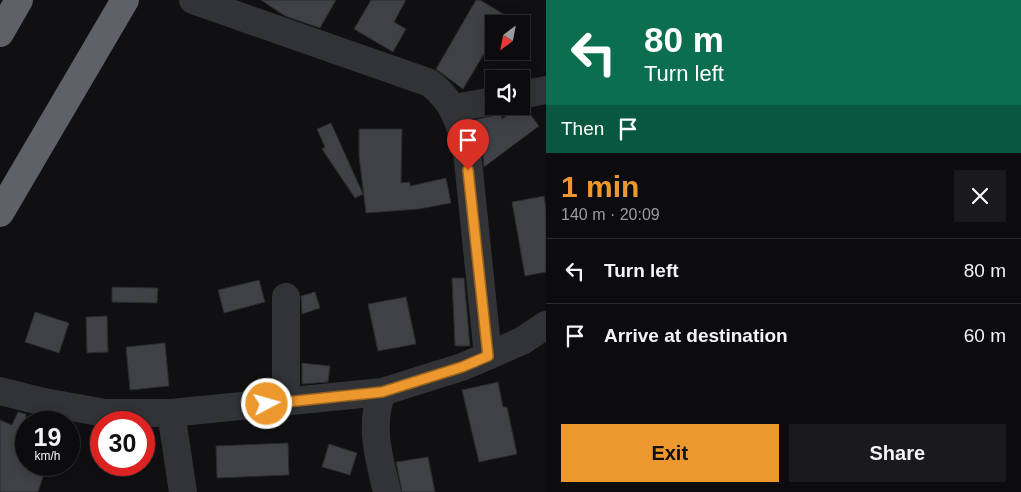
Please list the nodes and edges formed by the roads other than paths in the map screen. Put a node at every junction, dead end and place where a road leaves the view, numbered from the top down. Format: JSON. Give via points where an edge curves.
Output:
{"nodes":[{"id":1,"x":19,"y":0,"type":"edge"},
{"id":2,"x":125,"y":0,"type":"edge"},
{"id":3,"x":193,"y":0,"type":"edge"},
{"id":4,"x":0,"y":33,"type":"edge"},
{"id":5,"x":546,"y":90,"type":"edge"},
{"id":6,"x":530,"y":93,"type":"edge"},
{"id":7,"x":485,"y":103,"type":"edge"},
{"id":8,"x":454,"y":108,"type":"junction"},
{"id":9,"x":0,"y":213,"type":"edge"},
{"id":10,"x":286,"y":297,"type":"dead end"},
{"id":11,"x":546,"y":325,"type":"edge"},
{"id":12,"x":488,"y":356,"type":"junction"},
{"id":13,"x":0,"y":390,"type":"edge"},
{"id":14,"x":382,"y":392,"type":"junction"},
{"id":15,"x":286,"y":402,"type":"junction"},
{"id":16,"x":171,"y":413,"type":"junction"},
{"id":17,"x":183,"y":492,"type":"edge"},
{"id":18,"x":387,"y":492,"type":"edge"}],
"edges":[{"from":1,"to":4,"type":"highway"},
{"from":2,"to":9,"type":"highway"},
{"from":3,"to":8,"type":"street","via":[[430,83]]},
{"from":5,"to":6,"type":"street"},
{"from":7,"to":8,"type":"street"},
{"from":8,"to":12,"type":"street","via":[[467,151]]},
{"from":10,"to":15,"type":"street"},
{"from":11,"to":12,"type":"street","via":[[522,341]]},
{"from":12,"to":14,"type":"street"},
{"from":13,"to":16,"type":"street","via":[[105,413]]},
{"from":14,"to":15,"type":"street"},
{"from":14,"to":18,"type":"street","via":[[375,418],[378,457]]},
{"from":15,"to":16,"type":"street"},
{"from":16,"to":17,"type":"street"}]}
